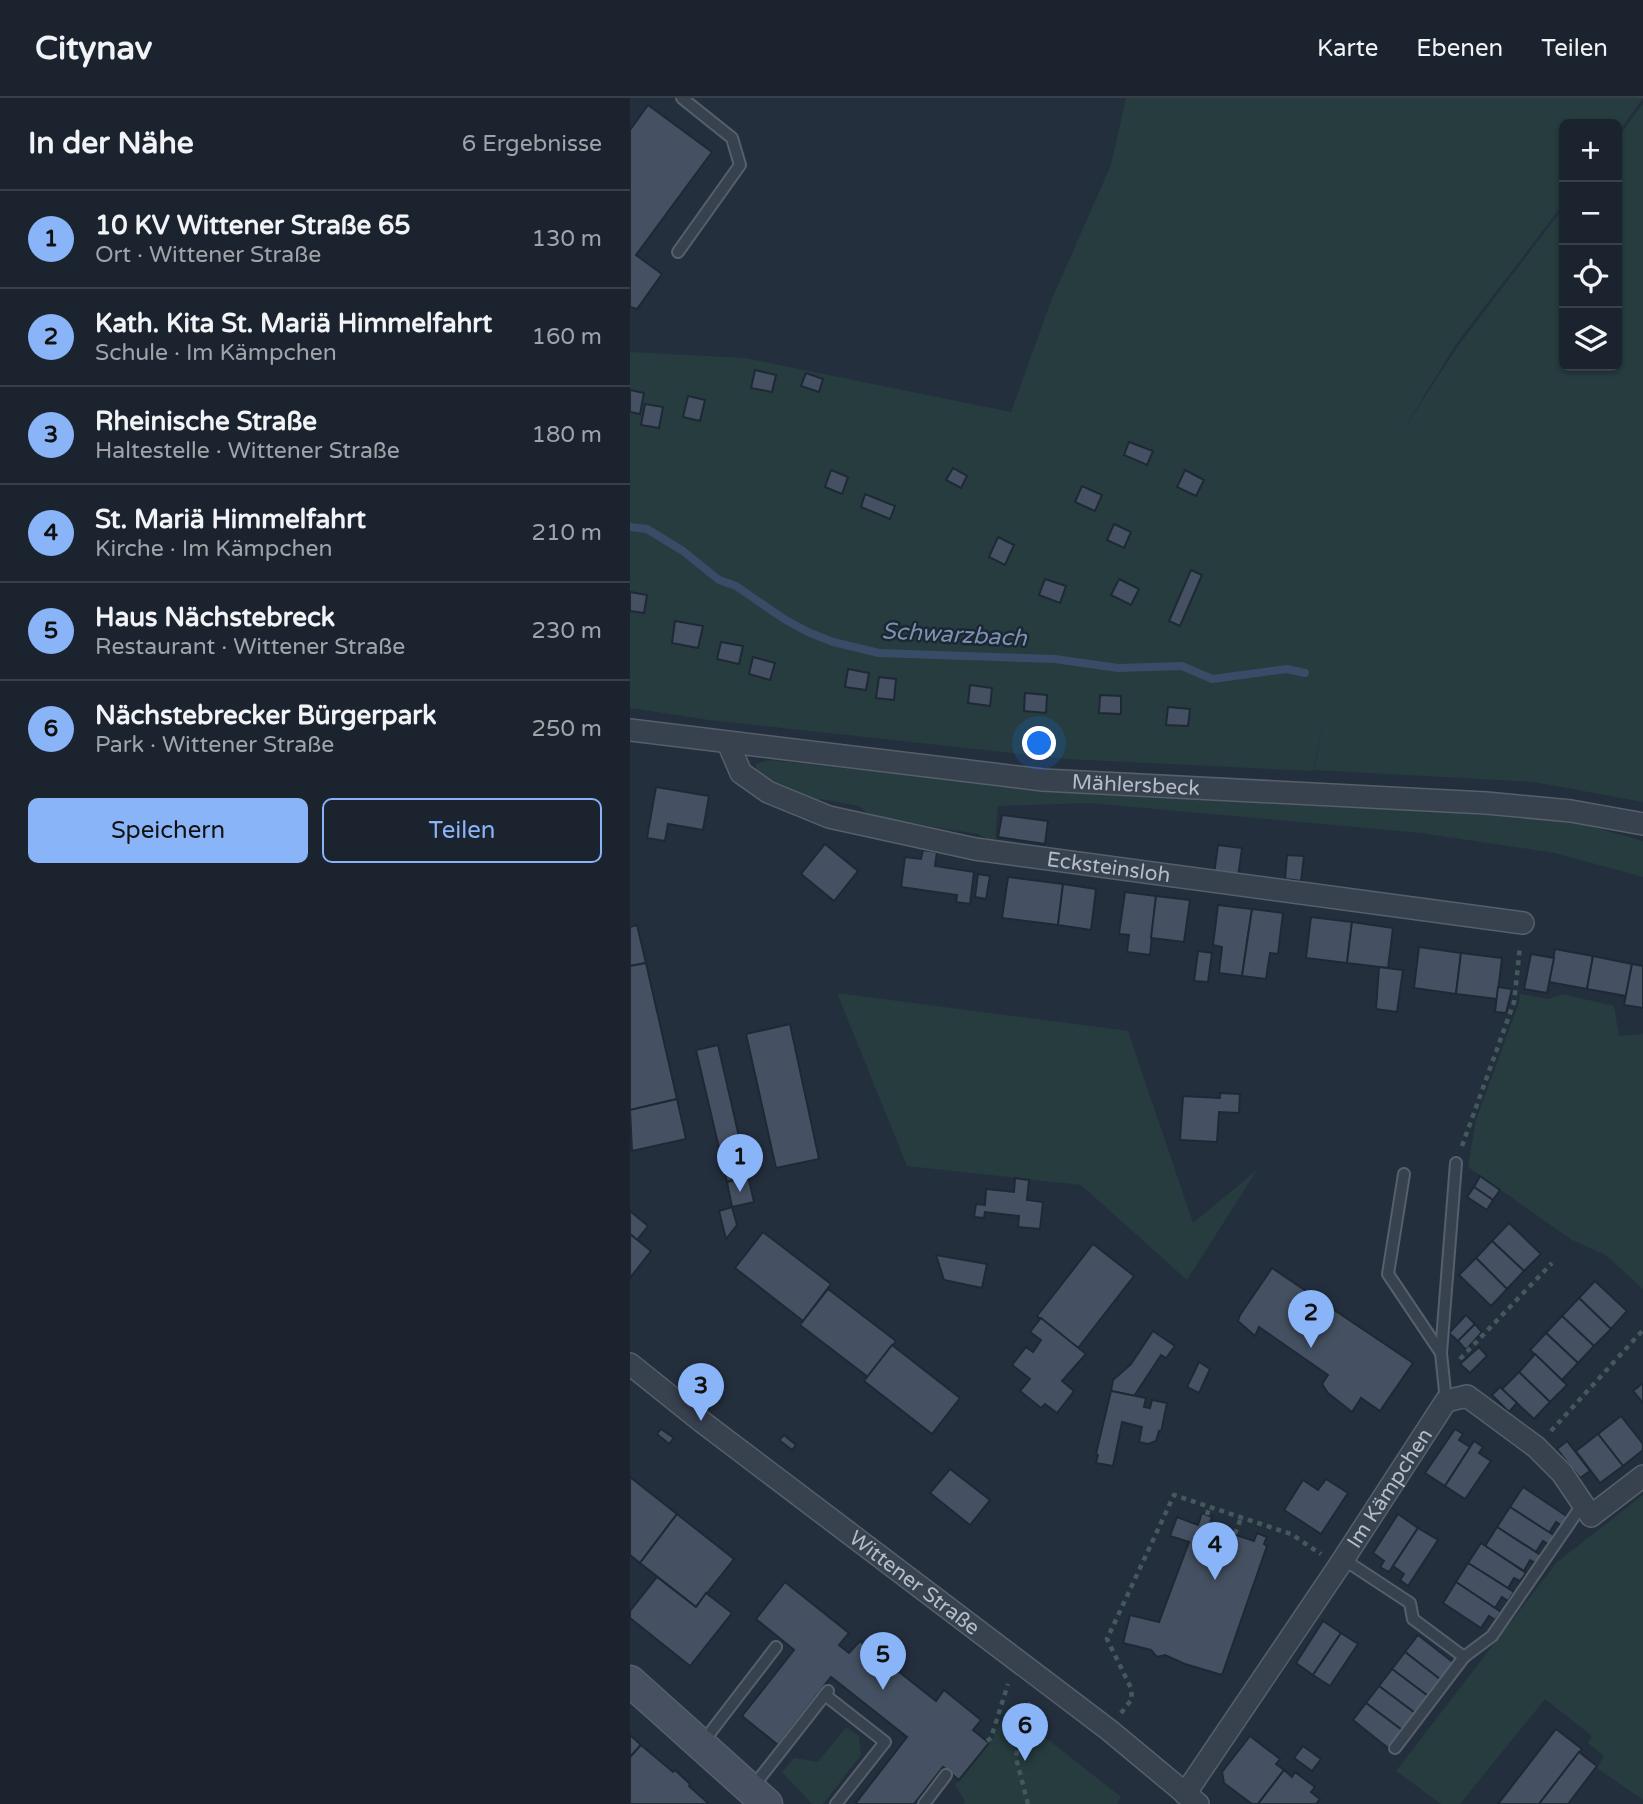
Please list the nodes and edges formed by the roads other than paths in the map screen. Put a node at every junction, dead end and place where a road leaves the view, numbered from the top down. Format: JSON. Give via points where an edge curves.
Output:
{"nodes":[{"id":1,"x":682,"y":98,"type":"edge"},
{"id":2,"x":678,"y":252,"type":"dead end"},
{"id":3,"x":630,"y":730,"type":"edge"},
{"id":4,"x":728,"y":743,"type":"junction"},
{"id":5,"x":1643,"y":824,"type":"edge"},
{"id":6,"x":1523,"y":923,"type":"road end"},
{"id":7,"x":1456,"y":1163,"type":"road end"},
{"id":8,"x":1404,"y":1174,"type":"dead end"},
{"id":9,"x":1441,"y":1353,"type":"junction"},
{"id":10,"x":630,"y":1364,"type":"edge"},
{"id":11,"x":1446,"y":1401,"type":"junction"},
{"id":12,"x":1643,"y":1476,"type":"edge"},
{"id":13,"x":1582,"y":1505,"type":"junction"},
{"id":14,"x":1341,"y":1563,"type":"junction"},
{"id":15,"x":776,"y":1647,"type":"dead end"},
{"id":16,"x":1464,"y":1657,"type":"junction"},
{"id":17,"x":630,"y":1681,"type":"edge"},
{"id":18,"x":701,"y":1744,"type":"junction"},
{"id":19,"x":1395,"y":1748,"type":"dead end"},
{"id":20,"x":946,"y":1775,"type":"dead end"},
{"id":21,"x":759,"y":1797,"type":"edge"},
{"id":22,"x":1192,"y":1799,"type":"edge"},
{"id":23,"x":836,"y":1804,"type":"edge"},
{"id":24,"x":924,"y":1804,"type":"edge"}],
"edges":[{"from":1,"to":2,"type":"lane","via":[[732,138],[740,165]]},
{"from":3,"to":4,"type":"street","name":"Mählersbeck"},
{"from":4,"to":5,"type":"street","name":"Mählersbeck","via":[[1043,780],[1486,803]]},
{"from":4,"to":6,"type":"street","name":"Ecksteinsloh","via":[[741,773],[768,792],[829,817],[975,849]]},
{"from":7,"to":9,"type":"lane"},
{"from":8,"to":9,"type":"lane","via":[[1388,1274]]},
{"from":9,"to":11,"type":"lane"},
{"from":10,"to":22,"type":"street","name":"Wittener Straße","via":[[1109,1730]]},
{"from":11,"to":13,"type":"street","via":[[1467,1396],[1536,1447],[1562,1473]]},
{"from":11,"to":14,"type":"street","name":"Im Kämpchen"},
{"from":12,"to":13,"type":"street","via":[[1591,1516]]},
{"from":13,"to":16,"type":"lane","via":[[1492,1636]]},
{"from":14,"to":16,"type":"lane","via":[[1410,1603],[1413,1619]]},
{"from":14,"to":22,"type":"street","name":"Im Kämpchen"},
{"from":15,"to":18,"type":"lane"},
{"from":16,"to":19,"type":"lane"},
{"from":17,"to":18,"type":"main road"},
{"from":18,"to":21,"type":"main road"},
{"from":20,"to":24,"type":"lane"},
{"from":21,"to":23,"type":"lane","via":[[827,1693],[885,1742]]}]}
